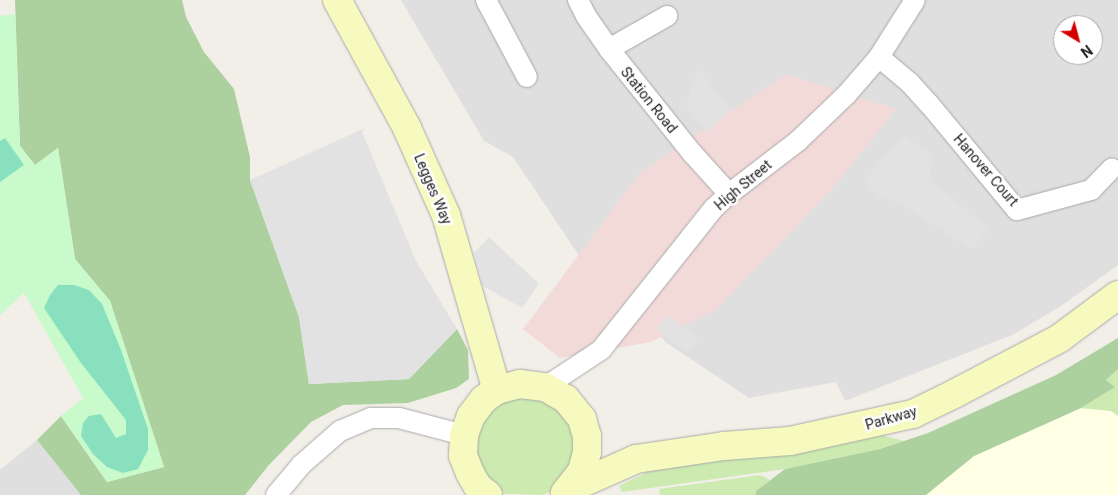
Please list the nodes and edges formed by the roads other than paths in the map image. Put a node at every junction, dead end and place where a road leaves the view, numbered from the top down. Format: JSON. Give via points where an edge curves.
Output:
{"nodes":[{"id":1,"x":337,"y":0,"type":"edge"},
{"id":2,"x":486,"y":0,"type":"edge"},
{"id":3,"x":578,"y":0,"type":"edge"},
{"id":4,"x":915,"y":0,"type":"edge"},
{"id":5,"x":667,"y":16,"type":"dead end"},
{"id":6,"x":608,"y":49,"type":"junction"},
{"id":7,"x":879,"y":57,"type":"junction"},
{"id":8,"x":527,"y":77,"type":"dead end"},
{"id":9,"x":1112,"y":168,"type":"dead end"},
{"id":10,"x":729,"y":194,"type":"junction"},
{"id":11,"x":1118,"y":295,"type":"edge"},
{"id":12,"x":545,"y":387,"type":"junction"},
{"id":13,"x":497,"y":390,"type":"junction"},
{"id":14,"x":464,"y":435,"type":"junction"},
{"id":15,"x":587,"y":436,"type":"junction"},
{"id":16,"x":636,"y":459,"type":"junction"},
{"id":17,"x":482,"y":492,"type":"edge"},
{"id":18,"x":567,"y":492,"type":"edge"},
{"id":19,"x":276,"y":495,"type":"edge"}],
"edges":[{"from":1,"to":13,"type":"street","name":"Legges Way","via":[[407,128],[446,215]]},
{"from":2,"to":8,"type":"street"},
{"from":3,"to":6,"type":"street","name":"Station Road"},
{"from":4,"to":7,"type":"street","name":"High Street"},
{"from":5,"to":6,"type":"street"},
{"from":6,"to":10,"type":"street","name":"Station Road"},
{"from":7,"to":9,"type":"street","name":"Hanover Court","via":[[930,105],[1017,210],[1091,190]]},
{"from":7,"to":10,"type":"street","name":"High Street","via":[[847,94],[798,141]]},
{"from":10,"to":12,"type":"street","name":"High Street","via":[[710,213],[601,350]]},
{"from":11,"to":16,"type":"street","name":"Parkway","via":[[1060,338],[913,414],[790,441],[724,446]]},
{"from":12,"to":13,"type":"street","via":[[520,384]]},
{"from":12,"to":15,"type":"street","via":[[566,399],[582,419]]},
{"from":13,"to":14,"type":"street","via":[[470,416]]},
{"from":14,"to":17,"type":"street","via":[[463,456]]},
{"from":14,"to":19,"type":"street","via":[[398,418],[371,418],[340,431],[301,465]]},
{"from":15,"to":16,"type":"street","name":"Parkway","via":[[610,450]]},
{"from":15,"to":18,"type":"street","via":[[582,471]]},
{"from":16,"to":18,"type":"street","name":"Parkway"}]}
